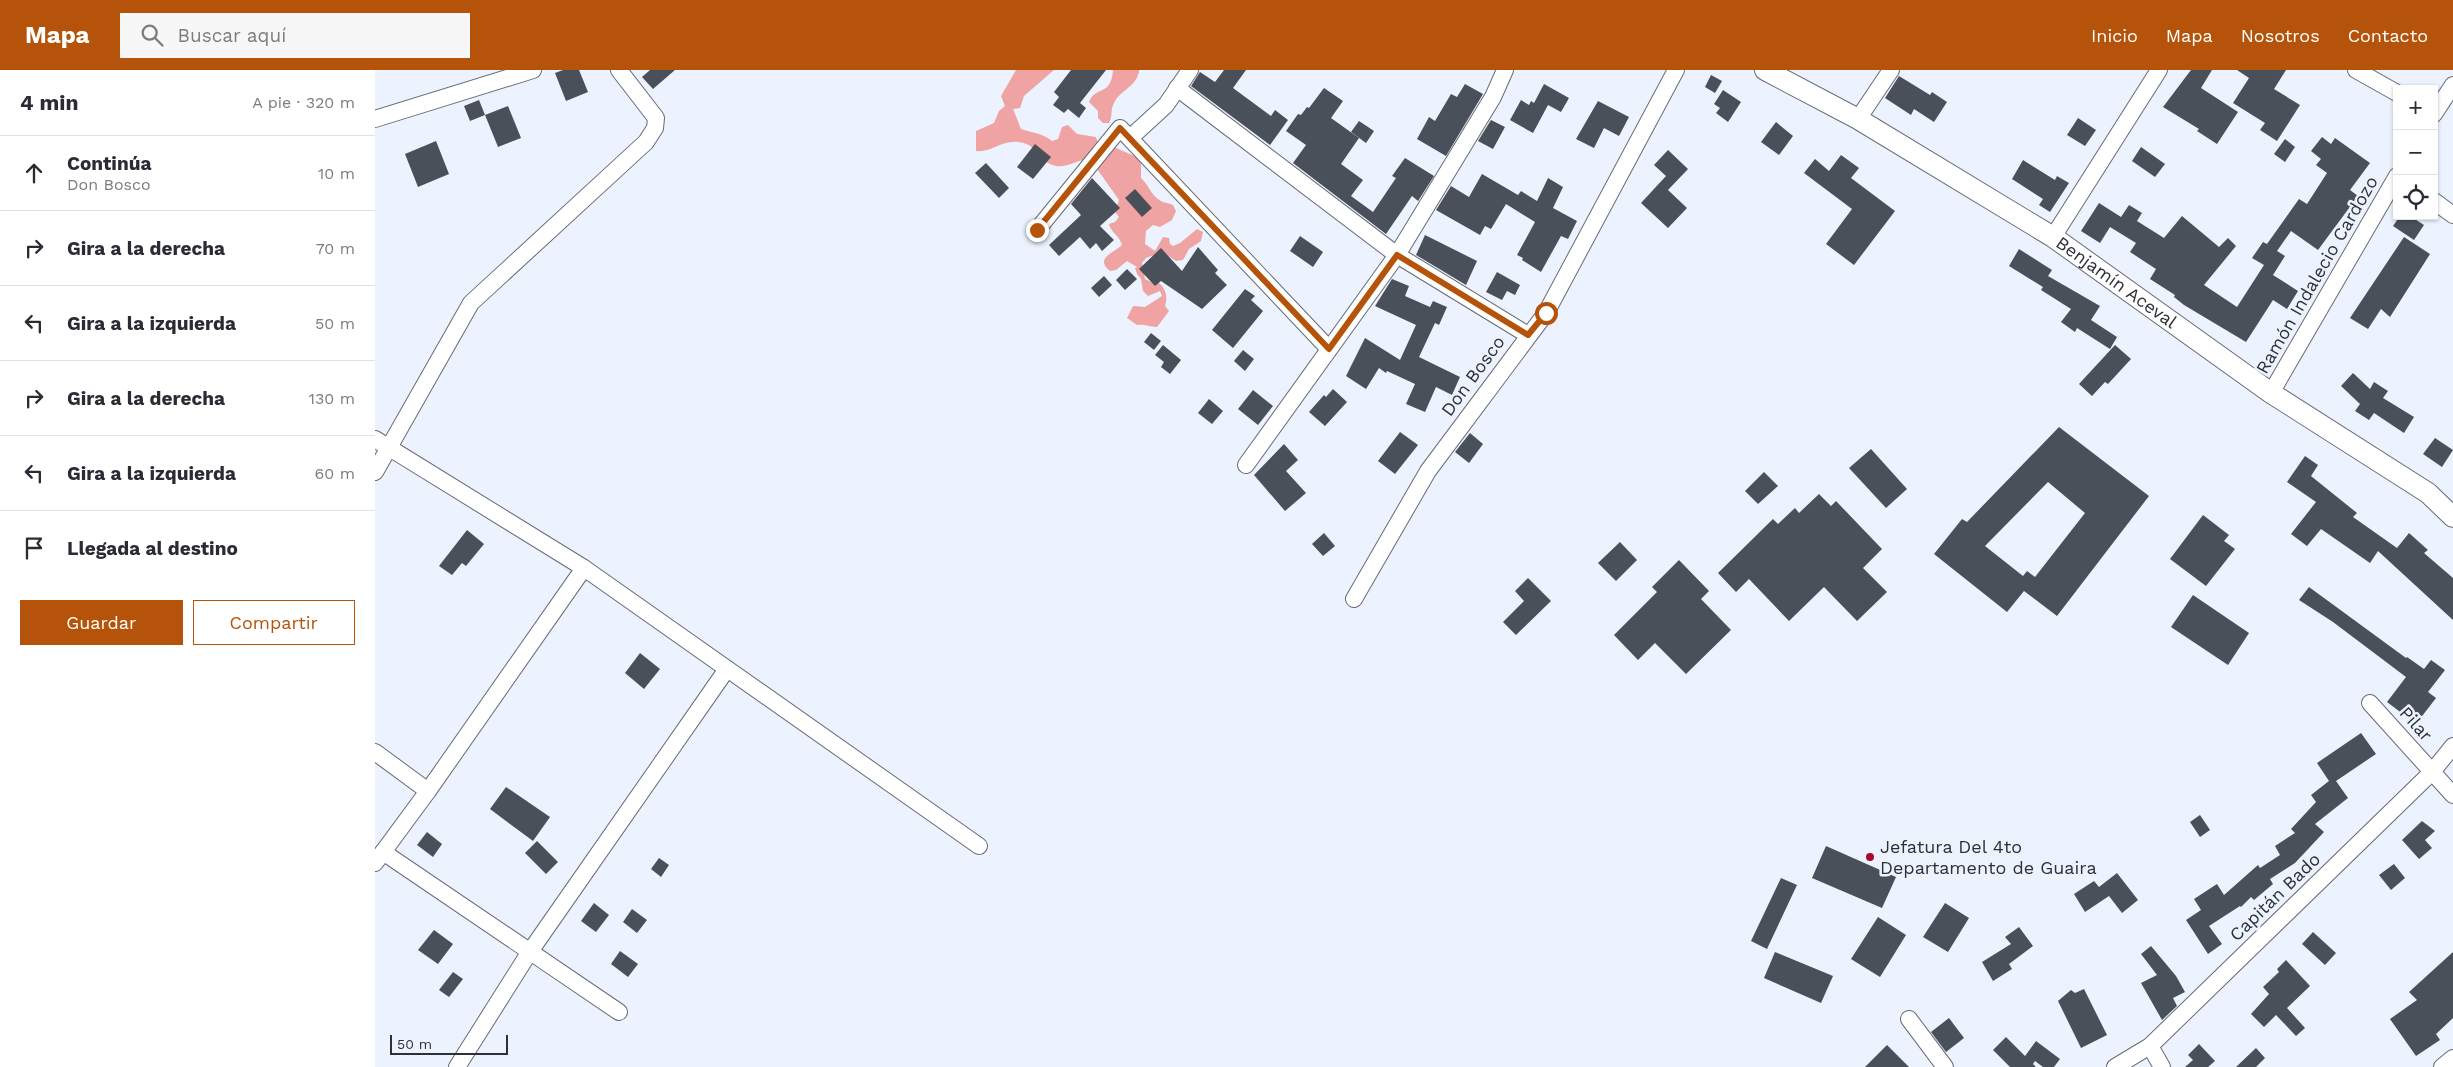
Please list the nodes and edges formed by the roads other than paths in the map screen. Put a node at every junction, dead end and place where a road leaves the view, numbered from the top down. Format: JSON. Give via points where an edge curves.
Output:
{"nodes":[{"id":1,"x":533,"y":70,"type":"edge"},
{"id":2,"x":619,"y":70,"type":"edge"},
{"id":3,"x":1190,"y":70,"type":"edge"},
{"id":4,"x":1505,"y":70,"type":"edge"},
{"id":5,"x":1676,"y":70,"type":"edge"},
{"id":6,"x":1765,"y":70,"type":"edge"},
{"id":7,"x":1891,"y":70,"type":"edge"},
{"id":8,"x":2159,"y":70,"type":"edge"},
{"id":9,"x":2356,"y":70,"type":"edge"},
{"id":10,"x":2453,"y":86,"type":"edge"},
{"id":11,"x":1177,"y":88,"type":"junction"},
{"id":12,"x":2393,"y":91,"type":"edge"},
{"id":13,"x":2438,"y":108,"type":"edge"},
{"id":14,"x":375,"y":119,"type":"edge"},
{"id":15,"x":1859,"y":119,"type":"junction"},
{"id":16,"x":1130,"y":138,"type":"junction"},
{"id":17,"x":2393,"y":183,"type":"edge"},
{"id":18,"x":2438,"y":204,"type":"edge"},
{"id":19,"x":2453,"y":214,"type":"edge"},
{"id":20,"x":1037,"y":230,"type":"dead end"},
{"id":21,"x":2053,"y":237,"type":"junction"},
{"id":22,"x":1397,"y":255,"type":"junction"},
{"id":23,"x":1528,"y":335,"type":"junction"},
{"id":24,"x":1329,"y":349,"type":"junction"},
{"id":25,"x":2271,"y":393,"type":"junction"},
{"id":26,"x":375,"y":439,"type":"edge"},
{"id":27,"x":390,"y":449,"type":"junction"},
{"id":28,"x":1246,"y":465,"type":"dead end"},
{"id":29,"x":375,"y":472,"type":"edge"},
{"id":30,"x":2453,"y":517,"type":"edge"},
{"id":31,"x":583,"y":568,"type":"junction"},
{"id":32,"x":1354,"y":599,"type":"dead end"},
{"id":33,"x":727,"y":669,"type":"junction"},
{"id":34,"x":2370,"y":703,"type":"dead end"},
{"id":35,"x":2453,"y":746,"type":"edge"},
{"id":36,"x":375,"y":752,"type":"edge"},
{"id":37,"x":2432,"y":772,"type":"junction"},
{"id":38,"x":428,"y":791,"type":"junction"},
{"id":39,"x":2453,"y":795,"type":"edge"},
{"id":40,"x":979,"y":846,"type":"dead end"},
{"id":41,"x":379,"y":858,"type":"edge"},
{"id":42,"x":529,"y":953,"type":"junction"},
{"id":43,"x":619,"y":1012,"type":"dead end"},
{"id":44,"x":1909,"y":1020,"type":"dead end"},
{"id":45,"x":2151,"y":1046,"type":"junction"},
{"id":46,"x":2453,"y":1058,"type":"edge"},
{"id":47,"x":457,"y":1067,"type":"edge"},
{"id":48,"x":1945,"y":1067,"type":"edge"},
{"id":49,"x":2115,"y":1067,"type":"edge"},
{"id":50,"x":2162,"y":1067,"type":"edge"},
{"id":51,"x":2442,"y":1067,"type":"edge"}],
"edges":[{"from":1,"to":14,"type":"street"},
{"from":2,"to":27,"type":"street","via":[[656,118],[655,128],[646,142],[471,303]]},
{"from":3,"to":11,"type":"street"},
{"from":4,"to":22,"type":"street","via":[[1493,97]]},
{"from":5,"to":23,"type":"street","name":"Don Bosco","via":[[1546,313]]},
{"from":6,"to":15,"type":"street","name":"Benjamín Aceval"},
{"from":7,"to":15,"type":"street"},
{"from":8,"to":21,"type":"street"},
{"from":9,"to":12,"type":"street"},
{"from":10,"to":13,"type":"street"},
{"from":11,"to":16,"type":"street","via":[[1166,105]]},
{"from":11,"to":22,"type":"street"},
{"from":15,"to":21,"type":"street","name":"Benjamín Aceval"},
{"from":16,"to":20,"type":"street","via":[[1120,128]]},
{"from":16,"to":24,"type":"street"},
{"from":17,"to":25,"type":"street","name":"Ramón Indalecio Cardozo"},
{"from":18,"to":19,"type":"street"},
{"from":21,"to":25,"type":"street","name":"Benjamín Aceval"},
{"from":22,"to":23,"type":"street"},
{"from":22,"to":24,"type":"street"},
{"from":23,"to":32,"type":"street","name":"Don Bosco","via":[[1428,472]]},
{"from":24,"to":28,"type":"street"},
{"from":25,"to":30,"type":"street","name":"Benjamín Aceval","via":[[2428,493]]},
{"from":26,"to":27,"type":"street"},
{"from":27,"to":29,"type":"street"},
{"from":27,"to":31,"type":"street"},
{"from":31,"to":33,"type":"street"},
{"from":31,"to":38,"type":"street"},
{"from":33,"to":40,"type":"street"},
{"from":33,"to":42,"type":"street"},
{"from":34,"to":37,"type":"street","name":"Pilar"},
{"from":35,"to":37,"type":"street","name":"Capitán Bado"},
{"from":36,"to":38,"type":"street"},
{"from":37,"to":39,"type":"street","name":"Pilar"},
{"from":37,"to":45,"type":"street","name":"Capitán Bado"},
{"from":38,"to":41,"type":"street"},
{"from":41,"to":42,"type":"street"},
{"from":42,"to":43,"type":"street"},
{"from":42,"to":47,"type":"street"},
{"from":44,"to":48,"type":"street"},
{"from":45,"to":49,"type":"street","name":"Capitán Bado"},
{"from":45,"to":50,"type":"street"},
{"from":46,"to":51,"type":"street"}]}
